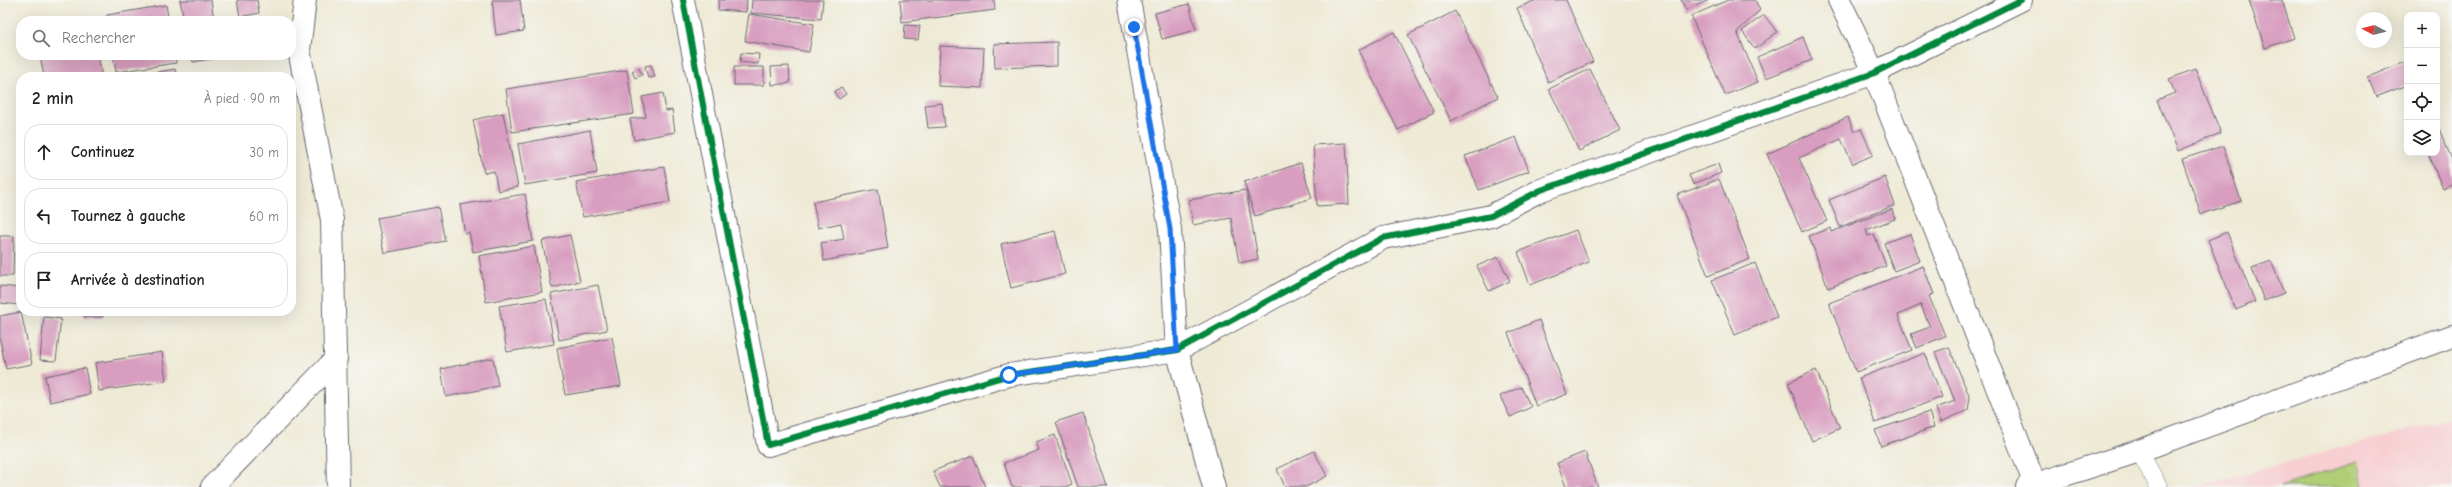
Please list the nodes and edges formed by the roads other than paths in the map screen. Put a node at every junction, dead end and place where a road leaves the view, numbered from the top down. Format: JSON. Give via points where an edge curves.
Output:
{"nodes":[{"id":1,"x":306,"y":0,"type":"edge"},
{"id":2,"x":683,"y":0,"type":"edge"},
{"id":3,"x":1129,"y":0,"type":"edge"},
{"id":4,"x":1839,"y":0,"type":"edge"},
{"id":5,"x":2021,"y":0,"type":"edge"},
{"id":6,"x":1874,"y":73,"type":"junction"},
{"id":7,"x":2452,"y":336,"type":"edge"},
{"id":8,"x":1177,"y":350,"type":"junction"},
{"id":9,"x":336,"y":359,"type":"junction"},
{"id":10,"x":2139,"y":451,"type":"junction"},
{"id":11,"x":2033,"y":486,"type":"edge"},
{"id":12,"x":212,"y":487,"type":"edge"},
{"id":13,"x":338,"y":487,"type":"edge"},
{"id":14,"x":1214,"y":487,"type":"edge"},
{"id":15,"x":2159,"y":487,"type":"edge"}],
"edges":[{"from":1,"to":9,"type":"street","via":[[298,50],[332,220]]},
{"from":2,"to":8,"type":"street","via":[[768,446],[1009,375]]},
{"from":3,"to":8,"type":"street","via":[[1170,229]]},
{"from":4,"to":6,"type":"street"},
{"from":5,"to":6,"type":"street"},
{"from":6,"to":8,"type":"street","via":[[1542,190],[1491,216],[1383,238]]},
{"from":6,"to":11,"type":"street"},
{"from":7,"to":10,"type":"street"},
{"from":8,"to":14,"type":"street"},
{"from":9,"to":12,"type":"street"},
{"from":9,"to":13,"type":"street"},
{"from":10,"to":11,"type":"street"},
{"from":10,"to":15,"type":"lane"}]}
